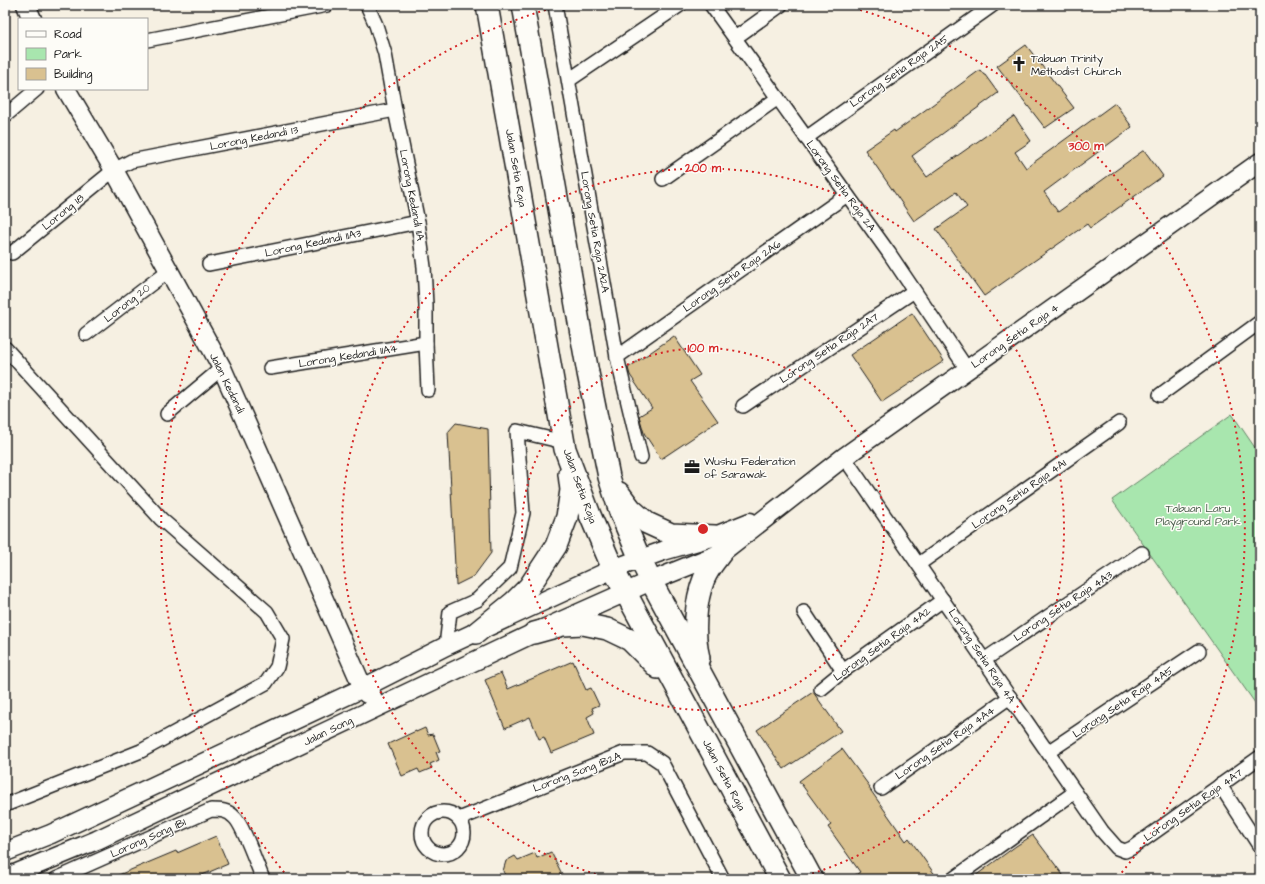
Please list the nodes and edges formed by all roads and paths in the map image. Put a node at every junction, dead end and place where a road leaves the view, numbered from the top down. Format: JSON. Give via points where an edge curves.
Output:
{"nodes":[{"id":1,"x":26,"y":5,"type":"edge"},
{"id":2,"x":327,"y":5,"type":"edge"},
{"id":3,"x":366,"y":5,"type":"edge"},
{"id":4,"x":523,"y":5,"type":"edge"},
{"id":5,"x":555,"y":5,"type":"edge"},
{"id":6,"x":680,"y":5,"type":"edge"},
{"id":7,"x":711,"y":5,"type":"edge"},
{"id":8,"x":781,"y":5,"type":"edge"},
{"id":9,"x":993,"y":5,"type":"edge"},
{"id":10,"x":489,"y":7,"type":"edge"},
{"id":11,"x":32,"y":18,"type":"edge"},
{"id":12,"x":735,"y":38,"type":"junction"},
{"id":13,"x":148,"y":40,"type":"edge"},
{"id":14,"x":569,"y":80,"type":"junction"},
{"id":15,"x":36,"y":90,"type":"edge"},
{"id":16,"x":67,"y":90,"type":"edge"},
{"id":17,"x":778,"y":98,"type":"junction"},
{"id":18,"x":395,"y":110,"type":"junction"},
{"id":19,"x":5,"y":116,"type":"edge"},
{"id":20,"x":806,"y":138,"type":"junction"},
{"id":21,"x":1260,"y":162,"type":"edge"},
{"id":22,"x":114,"y":170,"type":"junction"},
{"id":23,"x":663,"y":179,"type":"dead end"},
{"id":24,"x":847,"y":195,"type":"junction"},
{"id":25,"x":418,"y":222,"type":"junction"},
{"id":26,"x":12,"y":254,"type":"dead end"},
{"id":27,"x":209,"y":264,"type":"dead end"},
{"id":28,"x":168,"y":270,"type":"junction"},
{"id":29,"x":914,"y":291,"type":"junction"},
{"id":30,"x":1260,"y":322,"type":"edge"},
{"id":31,"x":86,"y":334,"type":"dead end"},
{"id":32,"x":426,"y":343,"type":"junction"},
{"id":33,"x":5,"y":348,"type":"edge"},
{"id":34,"x":617,"y":358,"type":"junction"},
{"id":35,"x":222,"y":368,"type":"junction"},
{"id":36,"x":270,"y":368,"type":"dead end"},
{"id":37,"x":967,"y":369,"type":"junction"},
{"id":38,"x":428,"y":390,"type":"dead end"},
{"id":39,"x":1160,"y":395,"type":"dead end"},
{"id":40,"x":743,"y":406,"type":"dead end"},
{"id":41,"x":167,"y":414,"type":"dead end"},
{"id":42,"x":1118,"y":423,"type":"dead end"},
{"id":43,"x":565,"y":445,"type":"junction"},
{"id":44,"x":844,"y":456,"type":"junction"},
{"id":45,"x":641,"y":457,"type":"dead end"},
{"id":46,"x":609,"y":477,"type":"junction"},
{"id":47,"x":718,"y":544,"type":"junction"},
{"id":48,"x":1142,"y":553,"type":"dead end"},
{"id":49,"x":640,"y":559,"type":"junction"},
{"id":50,"x":919,"y":564,"type":"junction"},
{"id":51,"x":613,"y":569,"type":"junction"},
{"id":52,"x":651,"y":581,"type":"junction"},
{"id":53,"x":625,"y":593,"type":"junction"},
{"id":54,"x":943,"y":600,"type":"junction"},
{"id":55,"x":804,"y":612,"type":"dead end"},
{"id":56,"x":534,"y":632,"type":"junction"},
{"id":57,"x":476,"y":633,"type":"junction"},
{"id":58,"x":446,"y":646,"type":"junction"},
{"id":59,"x":1199,"y":651,"type":"dead end"},
{"id":60,"x":984,"y":660,"type":"junction"},
{"id":61,"x":464,"y":666,"type":"junction"},
{"id":62,"x":844,"y":670,"type":"junction"},
{"id":63,"x":704,"y":678,"type":"junction"},
{"id":64,"x":363,"y":688,"type":"junction"},
{"id":65,"x":821,"y":689,"type":"dead end"},
{"id":66,"x":679,"y":691,"type":"junction"},
{"id":67,"x":1010,"y":697,"type":"junction"},
{"id":68,"x":1048,"y":752,"type":"junction"},
{"id":69,"x":1260,"y":758,"type":"edge"},
{"id":70,"x":1220,"y":786,"type":"junction"},
{"id":71,"x":880,"y":788,"type":"dead end"},
{"id":72,"x":1075,"y":792,"type":"junction"},
{"id":73,"x":5,"y":805,"type":"edge"},
{"id":74,"x":459,"y":819,"type":"dead end"},
{"id":75,"x":1260,"y":847,"type":"edge"},
{"id":76,"x":1125,"y":851,"type":"joint"},
{"id":77,"x":5,"y":852,"type":"edge"},
{"id":78,"x":5,"y":878,"type":"edge"},
{"id":79,"x":56,"y":879,"type":"edge"},
{"id":80,"x":263,"y":879,"type":"edge"},
{"id":81,"x":723,"y":879,"type":"edge"},
{"id":82,"x":780,"y":879,"type":"edge"},
{"id":83,"x":812,"y":879,"type":"edge"},
{"id":84,"x":953,"y":879,"type":"edge"}],
"edges":[{"from":1,"to":11,"type":"main road"},
{"from":2,"to":13,"type":"street"},
{"from":3,"to":18,"type":"street","name":"Lorong Kedandi 11A","via":[[376,25],[385,54]]},
{"from":4,"to":46,"type":"main road","via":[[588,373]]},
{"from":5,"to":14,"type":"street","name":"Lorong Setia Raja 2A2A"},
{"from":6,"to":14,"type":"street"},
{"from":7,"to":12,"type":"street","name":"Lorong Setia Raja 2A"},
{"from":8,"to":12,"type":"street"},
{"from":9,"to":20,"type":"street","name":"Lorong Setia Raja 2A5"},
{"from":10,"to":43,"type":"main road","name":"Jalan Setia Raja"},
{"from":12,"to":17,"type":"street","name":"Lorong Setia Raja 2A"},
{"from":14,"to":34,"type":"street","name":"Lorong Setia Raja 2A2A"},
{"from":15,"to":19,"type":"street"},
{"from":16,"to":22,"type":"main road","name":"Jalan Kedandi"},
{"from":17,"to":20,"type":"street","name":"Lorong Setia Raja 2A"},
{"from":17,"to":23,"type":"street"},
{"from":18,"to":22,"type":"street","name":"Lorong Kedandi 13","via":[[131,161]]},
{"from":18,"to":25,"type":"street","name":"Lorong Kedandi 11A"},
{"from":20,"to":24,"type":"street","name":"Lorong Setia Raja 2A"},
{"from":21,"to":37,"type":"main road","name":"Lorong Setia Raja 4"},
{"from":22,"to":26,"type":"street","name":"Lorong 18"},
{"from":22,"to":28,"type":"main road","name":"Jalan Kedandi"},
{"from":24,"to":29,"type":"street","name":"Lorong Setia Raja 2A"},
{"from":24,"to":34,"type":"street","name":"Lorong Setia Raja 2A6"},
{"from":25,"to":27,"type":"street","name":"Lorong Kedandi 11A3"},
{"from":25,"to":32,"type":"street","name":"Lorong Kedandi 11A","via":[[424,267]]},
{"from":28,"to":31,"type":"street","name":"Lorong 20"},
{"from":28,"to":35,"type":"main road","name":"Jalan Kedandi"},
{"from":29,"to":37,"type":"street","name":"Lorong Setia Raja 2A"},
{"from":29,"to":40,"type":"street","name":"Lorong Setia Raja 2A7"},
{"from":30,"to":39,"type":"street"},
{"from":32,"to":36,"type":"street","name":"Lorong Kedandi 11A4"},
{"from":32,"to":38,"type":"street","name":"Lorong Kedandi 11A"},
{"from":33,"to":73,"type":"street","via":[[161,519],[267,612],[284,639],[277,667],[266,683],[141,751]]},
{"from":34,"to":45,"type":"street","name":"Lorong Setia Raja 2A2A"},
{"from":35,"to":41,"type":"street"},
{"from":35,"to":64,"type":"main road","name":"Jalan Kedandi"},
{"from":37,"to":44,"type":"main road","name":"Lorong Setia Raja 4"},
{"from":42,"to":50,"type":"street","name":"Lorong Setia Raja 4A1"},
{"from":43,"to":51,"type":"main road","name":"Jalan Setia Raja","via":[[590,516]]},
{"from":43,"to":57,"type":"main road","via":[[571,490],[567,517],[556,546],[529,587]]},
{"from":43,"to":58,"type":"street","via":[[517,431],[523,513],[510,568],[477,600],[450,612]]},
{"from":44,"to":47,"type":"main road","name":"Lorong Setia Raja 4","via":[[772,512]]},
{"from":44,"to":50,"type":"street","name":"Lorong Setia Raja 4A"},
{"from":46,"to":47,"type":"main road","via":[[632,510],[647,523],[670,534]]},
{"from":46,"to":49,"type":"main road","via":[[620,512]]},
{"from":47,"to":49,"type":"main road","name":"Lorong Setia Raja 4"},
{"from":47,"to":52,"type":"main road","name":"Lorong Setia Raja 4","via":[[700,562]]},
{"from":47,"to":63,"type":"main road","via":[[704,579],[696,617],[695,635]]},
{"from":48,"to":60,"type":"street","name":"Lorong Setia Raja 4A3"},
{"from":49,"to":51,"type":"main road"},
{"from":49,"to":52,"type":"main road"},
{"from":50,"to":54,"type":"street","name":"Lorong Setia Raja 4A"},
{"from":51,"to":53,"type":"main road","name":"Jalan Setia Raja"},
{"from":51,"to":57,"type":"main road"},
{"from":52,"to":53,"type":"main road","name":"Jalan Song"},
{"from":52,"to":63,"type":"main road"},
{"from":53,"to":56,"type":"main road","name":"Jalan Song"},
{"from":53,"to":66,"type":"main road","name":"Jalan Setia Raja"},
{"from":54,"to":60,"type":"street","name":"Lorong Setia Raja 4A"},
{"from":54,"to":62,"type":"street","name":"Lorong Setia Raja 4A2"},
{"from":55,"to":62,"type":"street"},
{"from":56,"to":61,"type":"main road","name":"Jalan Song"},
{"from":56,"to":66,"type":"main road","via":[[563,625],[583,624],[607,629],[630,640]]},
{"from":57,"to":58,"type":"main road"},
{"from":58,"to":64,"type":"main road"},
{"from":59,"to":68,"type":"street","name":"Lorong Setia Raja 4A5"},
{"from":60,"to":67,"type":"street","name":"Lorong Setia Raja 4A"},
{"from":61,"to":64,"type":"main road","via":[[419,678],[373,696],[367,694]]},
{"from":61,"to":78,"type":"main road","name":"Jalan Song","via":[[104,837]]},
{"from":62,"to":65,"type":"street","name":"Lorong Setia Raja 4A2"},
{"from":63,"to":83,"type":"main road"},
{"from":64,"to":77,"type":"main road","via":[[51,834]]},
{"from":66,"to":82,"type":"main road","name":"Jalan Setia Raja"},
{"from":67,"to":68,"type":"street","name":"Lorong Setia Raja 4A"},
{"from":67,"to":71,"type":"street","name":"Lorong Setia Raja 4A4"},
{"from":68,"to":72,"type":"street","name":"Lorong Setia Raja 4A"},
{"from":69,"to":70,"type":"street","name":"Lorong Setia Raja 4A7"},
{"from":70,"to":75,"type":"street"},
{"from":70,"to":76,"type":"street","name":"Lorong Setia Raja 4A7"},
{"from":72,"to":76,"type":"street","name":"Lorong Setia Raja 4A","via":[[1102,831],[1117,848]]},
{"from":72,"to":84,"type":"street"},
{"from":74,"to":81,"type":"street","name":"Lorong Song 1B2A","via":[[624,753],[647,753],[662,763]]},
{"from":79,"to":80,"type":"street","name":"Lorong Song 1B1","via":[[211,810],[228,812],[239,822]]}]}
